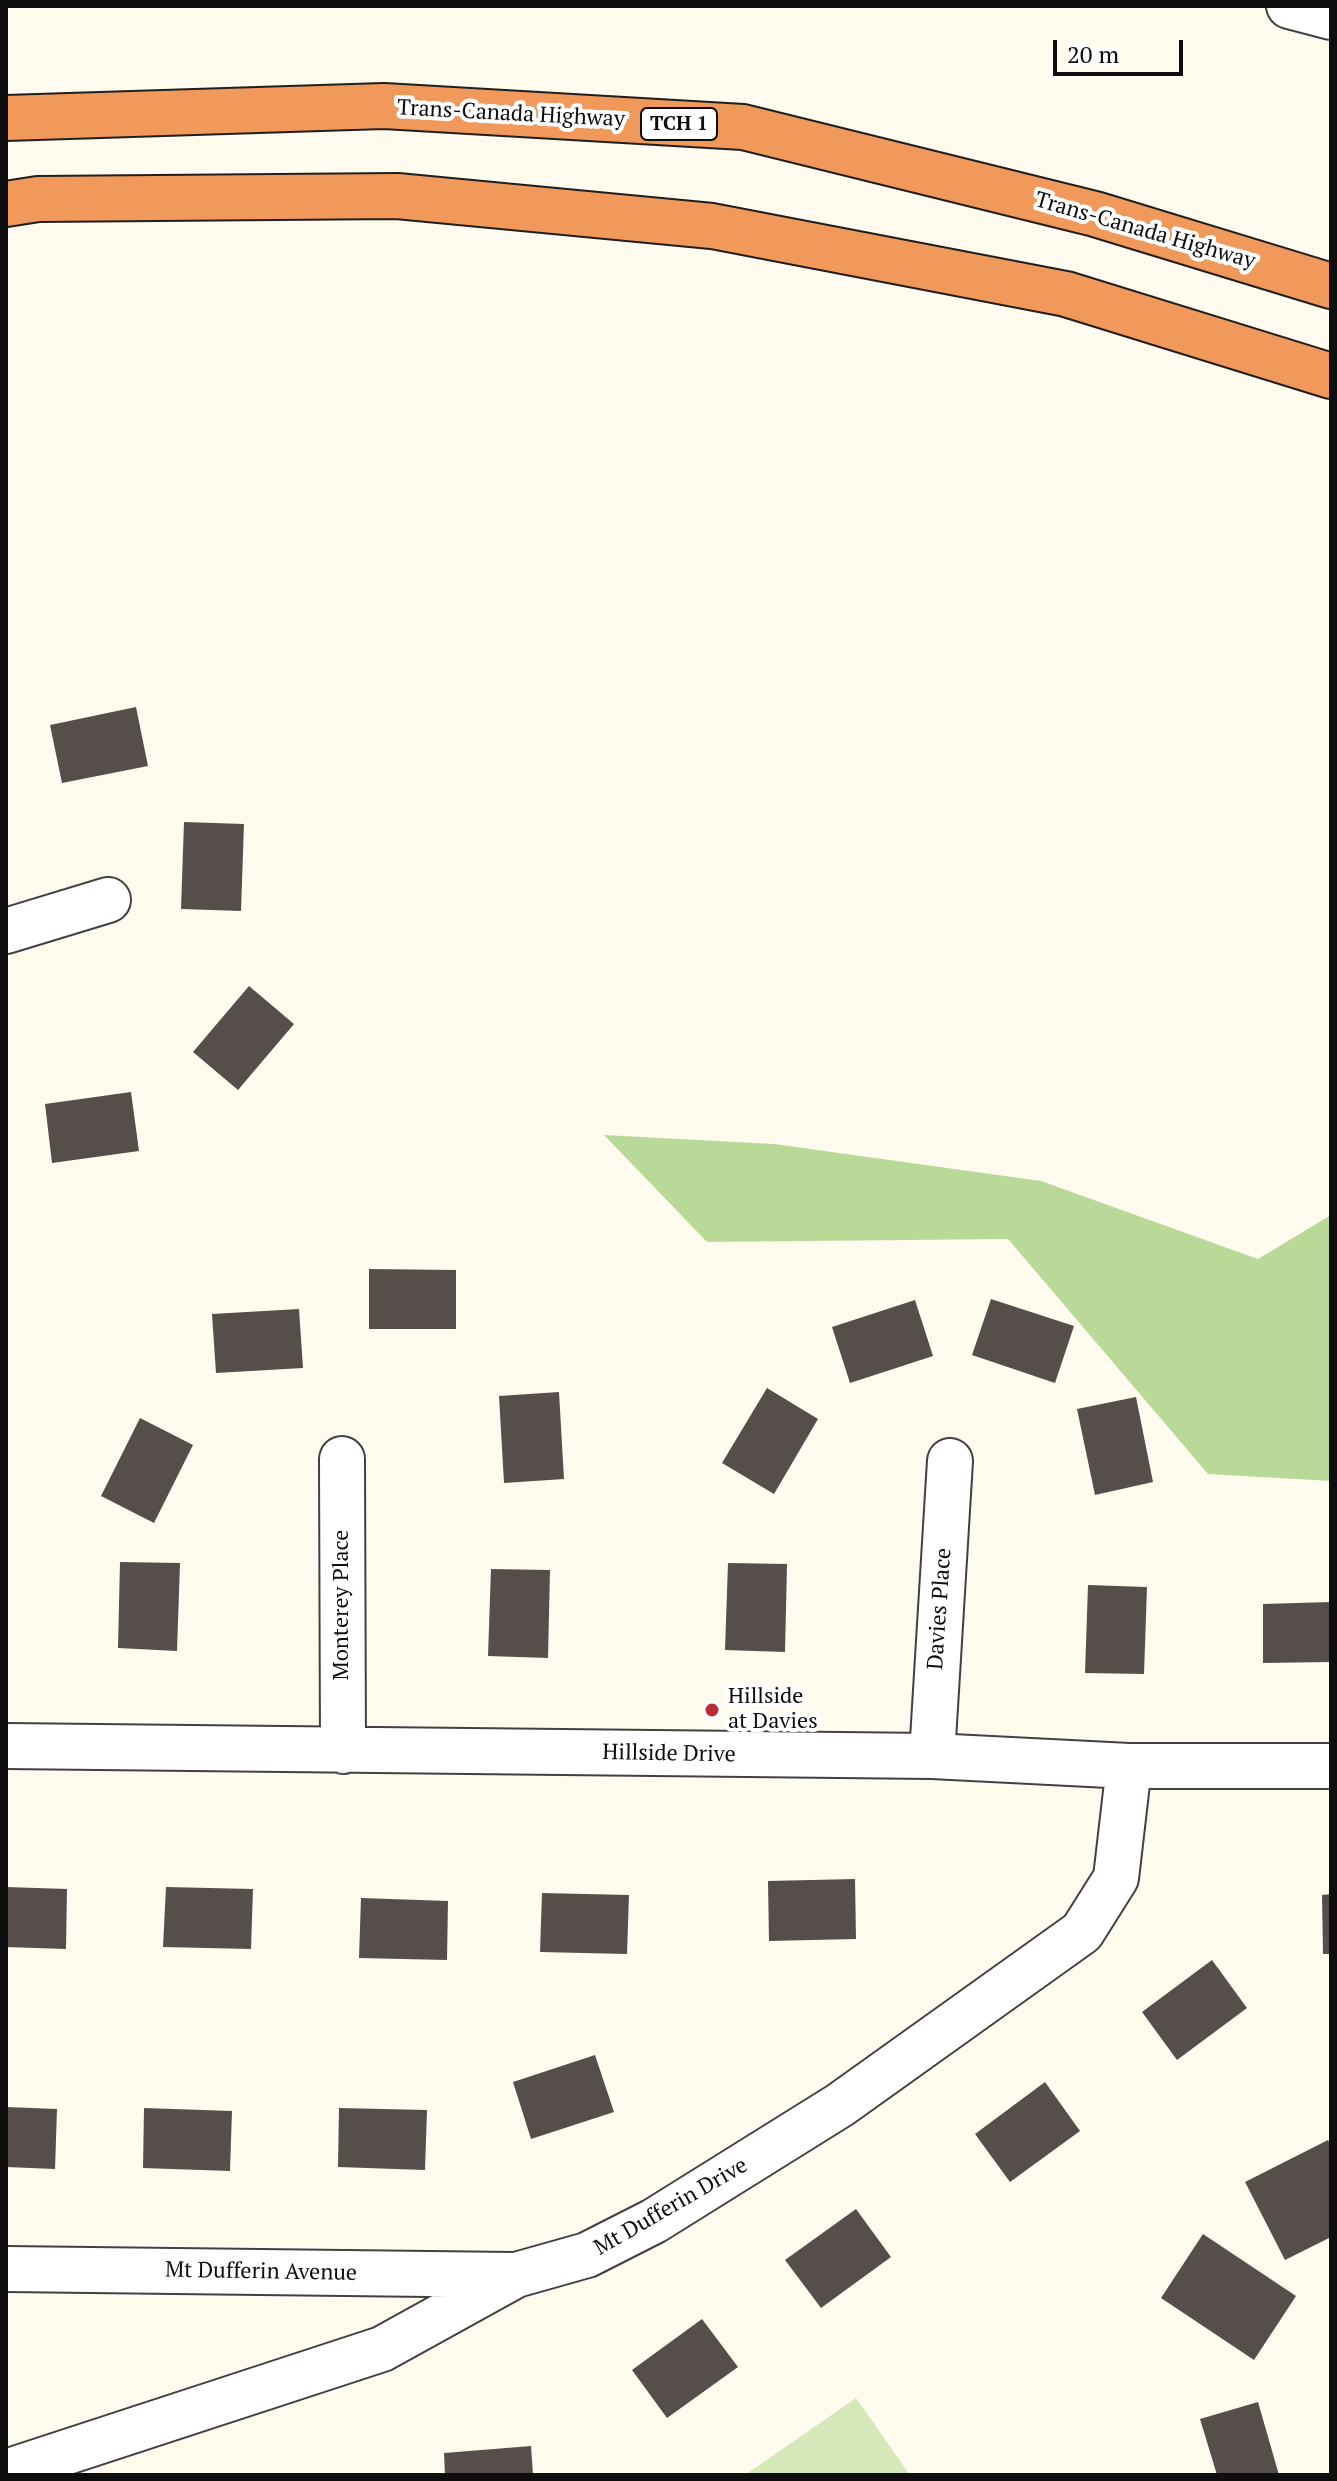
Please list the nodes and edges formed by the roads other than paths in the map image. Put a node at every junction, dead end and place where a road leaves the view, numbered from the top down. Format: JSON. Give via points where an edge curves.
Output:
{"nodes":[{"id":1,"x":1289,"y":6,"type":"edge"},
{"id":2,"x":1331,"y":17,"type":"edge"},
{"id":3,"x":6,"y":118,"type":"edge"},
{"id":4,"x":6,"y":204,"type":"edge"},
{"id":5,"x":1331,"y":286,"type":"edge"},
{"id":6,"x":1331,"y":376,"type":"edge"},
{"id":7,"x":108,"y":900,"type":"dead end"},
{"id":8,"x":6,"y":931,"type":"edge"},
{"id":9,"x":342,"y":1459,"type":"dead end"},
{"id":10,"x":950,"y":1461,"type":"dead end"},
{"id":11,"x":6,"y":1746,"type":"edge"},
{"id":12,"x":343,"y":1751,"type":"junction"},
{"id":13,"x":932,"y":1756,"type":"junction"},
{"id":14,"x":1129,"y":1766,"type":"junction"},
{"id":15,"x":1331,"y":1766,"type":"edge"},
{"id":16,"x":6,"y":2269,"type":"edge"},
{"id":17,"x":516,"y":2275,"type":"junction"},
{"id":18,"x":6,"y":2472,"type":"edge"}],
"edges":[{"from":1,"to":2,"type":"street"},
{"from":3,"to":5,"type":"highway","name":"Trans-Canada Highway","number":"TCH 1","via":[[384,106],[743,127],[1095,214]]},
{"from":4,"to":6,"type":"highway","via":[[38,199],[397,196],[712,226],[1066,294]]},
{"from":7,"to":8,"type":"street"},
{"from":9,"to":12,"type":"street","name":"Monterey Place"},
{"from":10,"to":13,"type":"street","name":"Davies Place"},
{"from":11,"to":12,"type":"street","name":"Hillside Drive"},
{"from":12,"to":13,"type":"street","name":"Hillside Drive"},
{"from":13,"to":14,"type":"street","name":"Hillside Drive"},
{"from":14,"to":15,"type":"street","name":"Hillside Drive"},
{"from":14,"to":17,"type":"street","name":"Mt Dufferin Drive","via":[[1116,1878],[1082,1932],[840,2105],[654,2221],[587,2255]]},
{"from":16,"to":17,"type":"street","name":"Mt Dufferin Avenue"},
{"from":17,"to":18,"type":"street","name":"Mt Dufferin Drive","via":[[382,2349]]}]}
